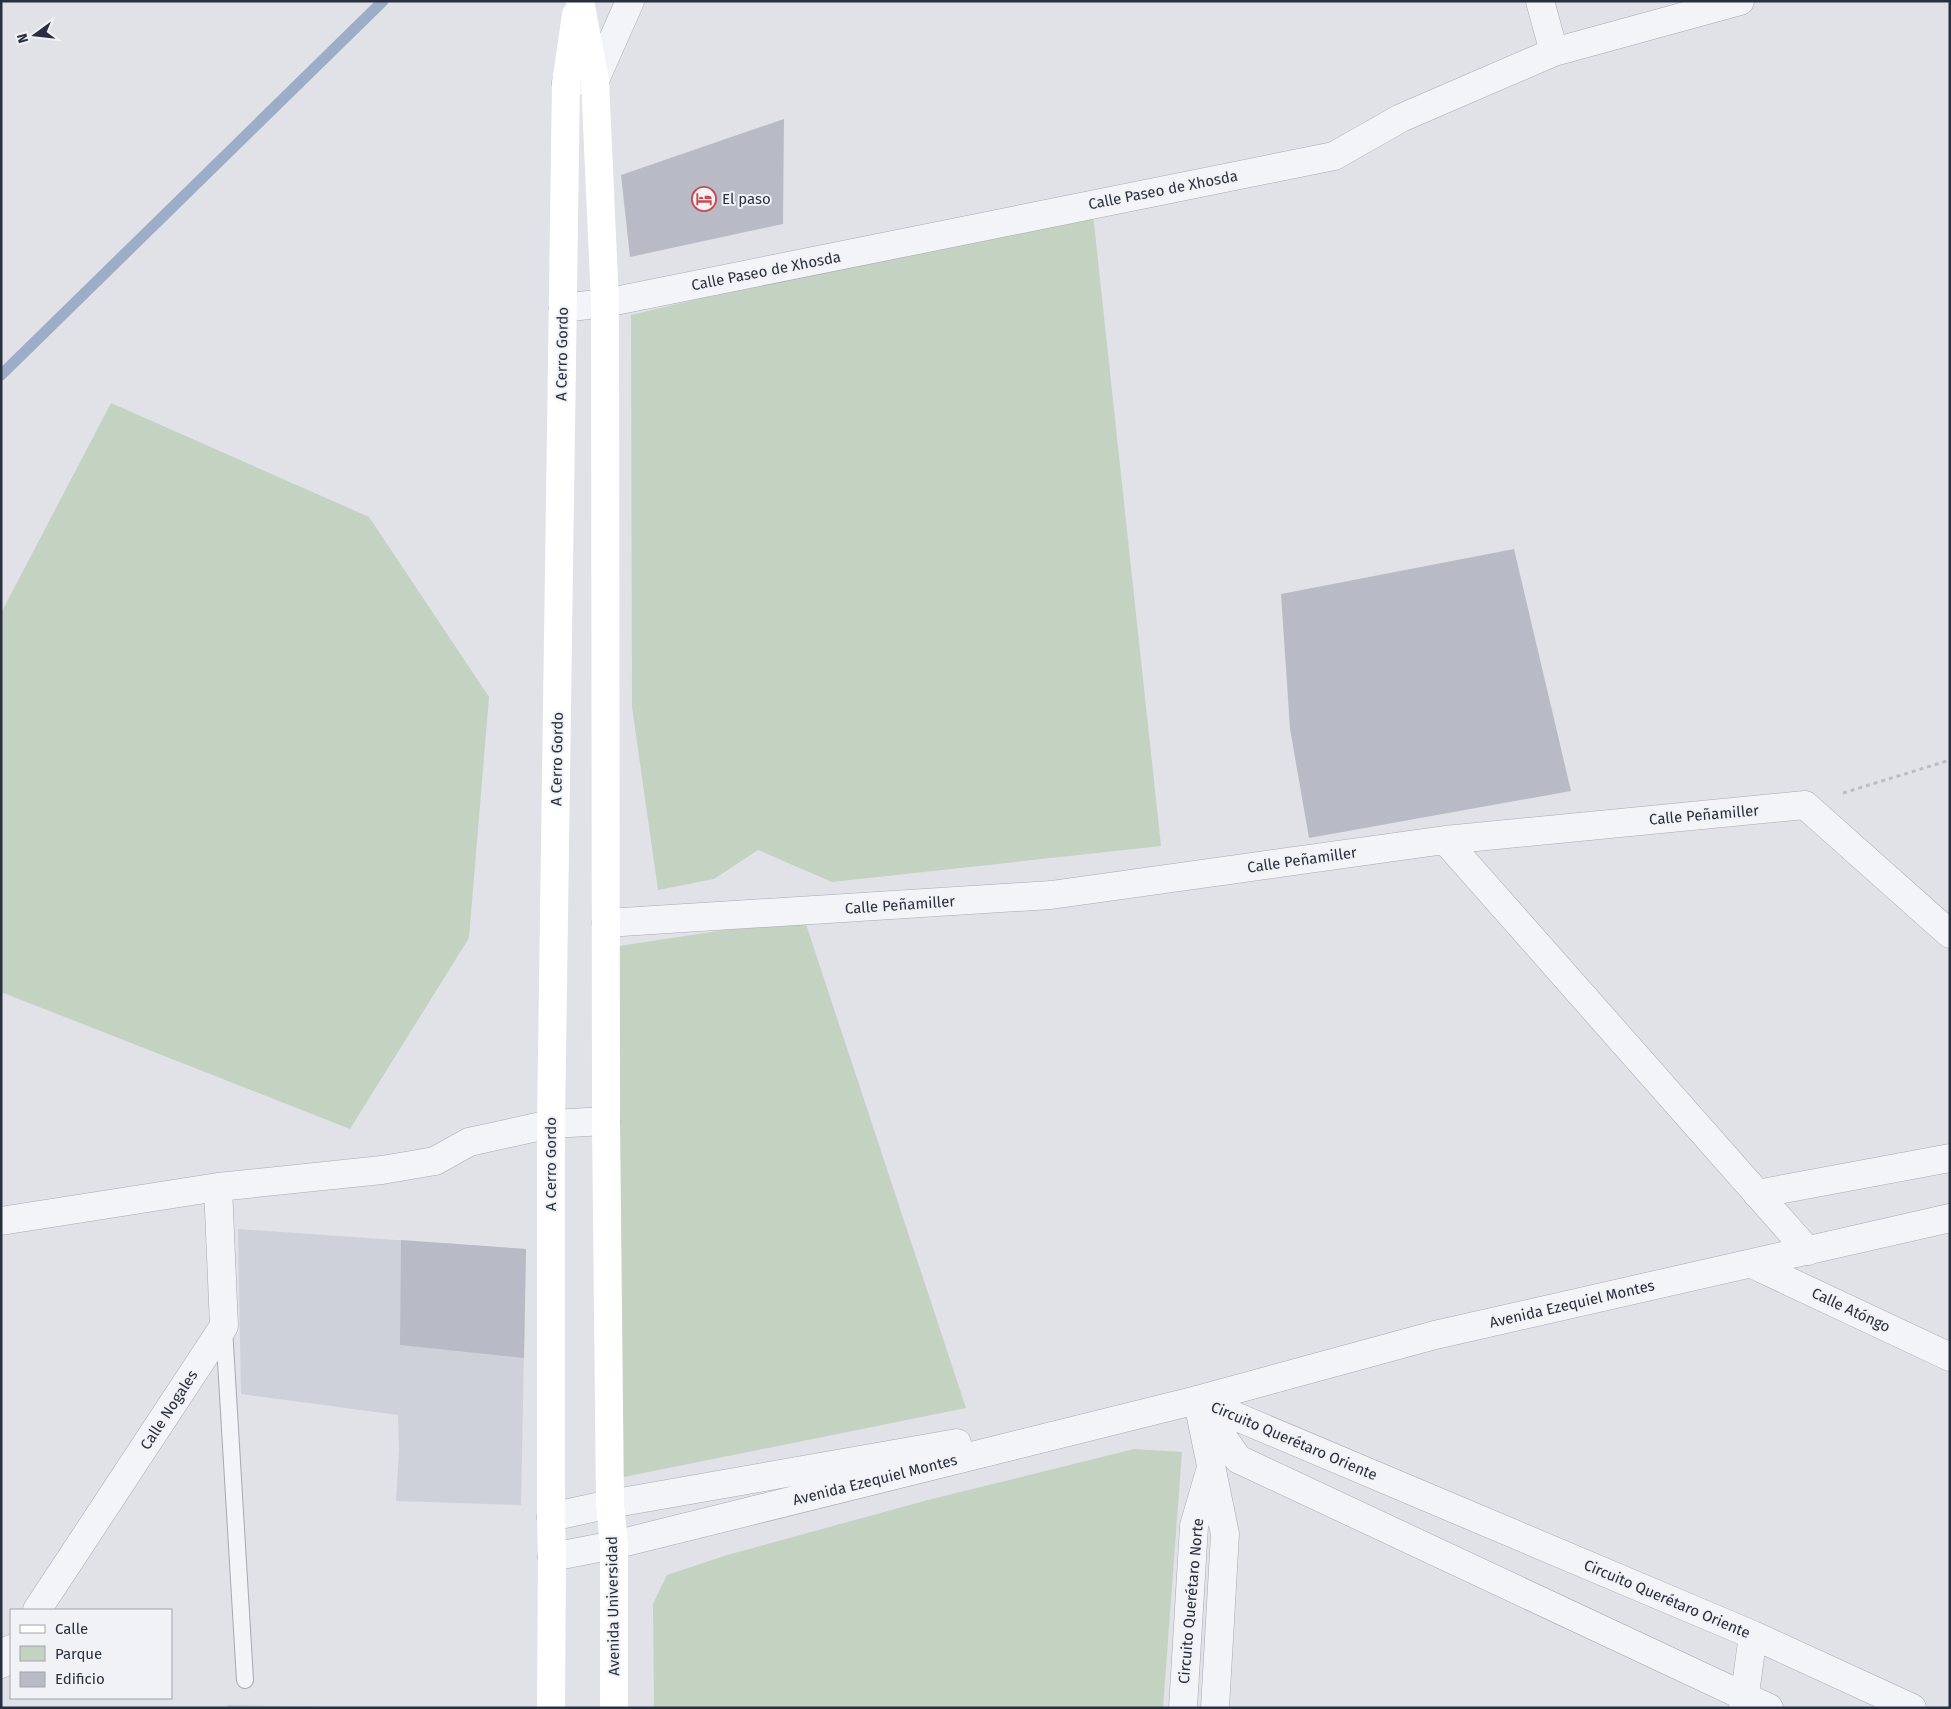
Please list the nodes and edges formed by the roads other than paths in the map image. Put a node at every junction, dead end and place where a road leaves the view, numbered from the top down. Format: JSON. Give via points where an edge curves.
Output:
{"nodes":[{"id":1,"x":579,"y":1,"type":"edge"},
{"id":2,"x":630,"y":1,"type":"edge"},
{"id":3,"x":1540,"y":1,"type":"edge"},
{"id":4,"x":1740,"y":1,"type":"edge"},
{"id":5,"x":1554,"y":52,"type":"junction"},
{"id":6,"x":596,"y":80,"type":"junction"},
{"id":7,"x":566,"y":83,"type":"junction"},
{"id":8,"x":605,"y":303,"type":"junction"},
{"id":9,"x":563,"y":308,"type":"junction"},
{"id":10,"x":1445,"y":840,"type":"junction"},
{"id":11,"x":606,"y":923,"type":"junction"},
{"id":12,"x":1950,"y":934,"type":"edge"},
{"id":13,"x":606,"y":1121,"type":"junction"},
{"id":14,"x":551,"y":1124,"type":"junction"},
{"id":15,"x":1950,"y":1158,"type":"edge"},
{"id":16,"x":218,"y":1187,"type":"junction"},
{"id":17,"x":1757,"y":1194,"type":"junction"},
{"id":18,"x":1950,"y":1218,"type":"edge"},
{"id":19,"x":1,"y":1221,"type":"edge"},
{"id":20,"x":1808,"y":1251,"type":"junction"},
{"id":21,"x":1752,"y":1264,"type":"junction"},
{"id":22,"x":224,"y":1326,"type":"junction"},
{"id":23,"x":1950,"y":1357,"type":"edge"},
{"id":24,"x":1198,"y":1400,"type":"junction"},
{"id":25,"x":1211,"y":1467,"type":"junction"},
{"id":26,"x":610,"y":1504,"type":"junction"},
{"id":27,"x":551,"y":1517,"type":"junction"},
{"id":28,"x":614,"y":1545,"type":"junction"},
{"id":29,"x":552,"y":1557,"type":"junction"},
{"id":30,"x":38,"y":1609,"type":"edge"},
{"id":31,"x":1753,"y":1635,"type":"junction"},
{"id":32,"x":10,"y":1650,"type":"edge"},
{"id":33,"x":1,"y":1664,"type":"edge"},
{"id":34,"x":244,"y":1680,"type":"dead end"},
{"id":35,"x":1743,"y":1702,"type":"edge"},
{"id":36,"x":551,"y":1708,"type":"edge"},
{"id":37,"x":614,"y":1708,"type":"edge"},
{"id":38,"x":1182,"y":1708,"type":"edge"},
{"id":39,"x":1215,"y":1708,"type":"edge"},
{"id":40,"x":1769,"y":1708,"type":"edge"},
{"id":41,"x":1912,"y":1708,"type":"edge"}],
"edges":[{"from":1,"to":6,"type":"main road"},
{"from":1,"to":7,"type":"main road","name":"A Cerro Gordo"},
{"from":2,"to":6,"type":"street"},
{"from":3,"to":5,"type":"street"},
{"from":4,"to":5,"type":"street","name":"Calle Paseo de Xhosda"},
{"from":5,"to":8,"type":"street","name":"Calle Paseo de Xhosda","via":[[1401,118],[1334,156]]},
{"from":6,"to":7,"type":"street"},
{"from":6,"to":8,"type":"main road"},
{"from":7,"to":9,"type":"main road","name":"A Cerro Gordo"},
{"from":8,"to":9,"type":"street","name":"Calle Paseo de Xhosda"},
{"from":8,"to":11,"type":"main road"},
{"from":9,"to":14,"type":"main road","name":"A Cerro Gordo"},
{"from":10,"to":11,"type":"street","name":"Calle Peñamiller","via":[[1051,895]]},
{"from":10,"to":12,"type":"street","name":"Calle Peñamiller","via":[[1805,806]]},
{"from":10,"to":17,"type":"street"},
{"from":11,"to":13,"type":"main road"},
{"from":13,"to":14,"type":"street"},
{"from":13,"to":26,"type":"main road"},
{"from":14,"to":16,"type":"street","via":[[469,1142],[435,1161],[382,1170]]},
{"from":14,"to":27,"type":"main road","name":"A Cerro Gordo"},
{"from":15,"to":17,"type":"street"},
{"from":16,"to":19,"type":"street"},
{"from":16,"to":22,"type":"street"},
{"from":17,"to":20,"type":"street"},
{"from":18,"to":20,"type":"street","name":"Avenida Ezequiel Montes"},
{"from":20,"to":21,"type":"street","name":"Avenida Ezequiel Montes"},
{"from":21,"to":23,"type":"street","name":"Calle Atóngo"},
{"from":21,"to":24,"type":"street","name":"Avenida Ezequiel Montes","via":[[1435,1335]]},
{"from":22,"to":30,"type":"street","name":"Calle Nogales"},
{"from":22,"to":34,"type":"lane"},
{"from":24,"to":25,"type":"street","name":"Circuito Querétaro Norte"},
{"from":24,"to":26,"type":"street","name":"Avenida Ezequiel Montes"},
{"from":24,"to":28,"type":"street","name":"Avenida Ezequiel Montes"},
{"from":24,"to":31,"type":"street","name":"Circuito Querétaro Oriente"},
{"from":24,"to":35,"type":"street","name":"Circuito Querétaro Oriente","via":[[1238,1459]]},
{"from":25,"to":38,"type":"street","name":"Circuito Querétaro Norte","via":[[1194,1526]]},
{"from":25,"to":39,"type":"street","name":"Circuito Querétaro Norte","via":[[1225,1534]]},
{"from":26,"to":27,"type":"street","name":"Avenida Ezequiel Montes"},
{"from":26,"to":28,"type":"main road","name":"Avenida Universidad"},
{"from":27,"to":29,"type":"main road"},
{"from":28,"to":29,"type":"street","name":"Avenida Ezequiel Montes"},
{"from":28,"to":37,"type":"main road","name":"Avenida Universidad"},
{"from":29,"to":36,"type":"main road"},
{"from":31,"to":35,"type":"street"},
{"from":31,"to":41,"type":"street","name":"Circuito Querétaro Oriente"},
{"from":32,"to":33,"type":"street"},
{"from":35,"to":40,"type":"street","name":"Circuito Querétaro Oriente"}]}
